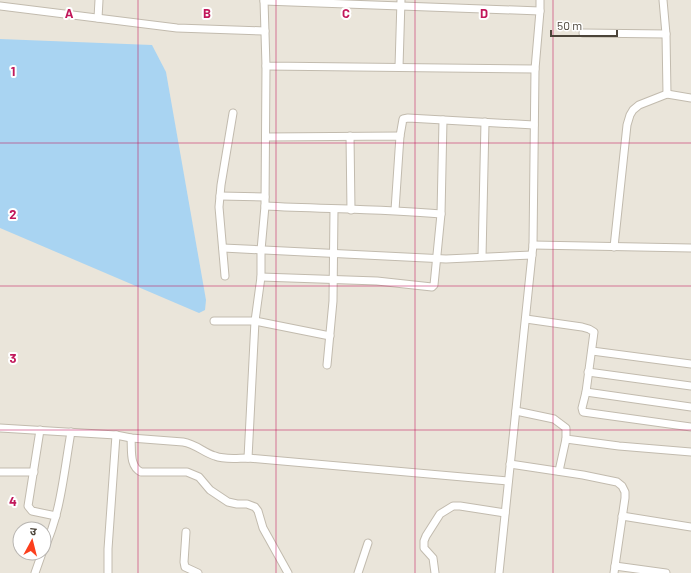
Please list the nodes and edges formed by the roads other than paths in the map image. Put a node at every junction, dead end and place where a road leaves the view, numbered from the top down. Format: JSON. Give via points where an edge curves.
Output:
{"nodes":[{"id":1,"x":99,"y":0,"type":"edge"},
{"id":2,"x":264,"y":0,"type":"edge"},
{"id":3,"x":540,"y":0,"type":"edge"},
{"id":4,"x":663,"y":0,"type":"edge"},
{"id":5,"x":401,"y":3,"type":"edge"},
{"id":6,"x":0,"y":6,"type":"edge"},
{"id":7,"x":540,"y":11,"type":"junction"},
{"id":8,"x":98,"y":18,"type":"junction"},
{"id":9,"x":265,"y":30,"type":"junction"},
{"id":10,"x":583,"y":33,"type":"dead end"},
{"id":11,"x":666,"y":34,"type":"junction"},
{"id":12,"x":266,"y":66,"type":"junction"},
{"id":13,"x":399,"y":67,"type":"junction"},
{"id":14,"x":535,"y":69,"type":"junction"},
{"id":15,"x":668,"y":94,"type":"junction"},
{"id":16,"x":691,"y":98,"type":"edge"},
{"id":17,"x":233,"y":113,"type":"dead end"},
{"id":18,"x":443,"y":120,"type":"junction"},
{"id":19,"x":485,"y":122,"type":"junction"},
{"id":20,"x":534,"y":125,"type":"junction"},
{"id":21,"x":350,"y":136,"type":"junction"},
{"id":22,"x":400,"y":136,"type":"junction"},
{"id":23,"x":266,"y":137,"type":"junction"},
{"id":24,"x":220,"y":196,"type":"junction"},
{"id":25,"x":265,"y":197,"type":"junction"},
{"id":26,"x":265,"y":206,"type":"junction"},
{"id":27,"x":334,"y":210,"type":"junction"},
{"id":28,"x":351,"y":210,"type":"junction"},
{"id":29,"x":395,"y":210,"type":"junction"},
{"id":30,"x":441,"y":214,"type":"junction"},
{"id":31,"x":533,"y":245,"type":"junction"},
{"id":32,"x":614,"y":246,"type":"junction"},
{"id":33,"x":223,"y":248,"type":"junction"},
{"id":34,"x":691,"y":248,"type":"edge"},
{"id":35,"x":262,"y":250,"type":"junction"},
{"id":36,"x":333,"y":254,"type":"junction"},
{"id":37,"x":532,"y":255,"type":"junction"},
{"id":38,"x":482,"y":257,"type":"junction"},
{"id":39,"x":437,"y":258,"type":"junction"},
{"id":40,"x":225,"y":276,"type":"dead end"},
{"id":41,"x":261,"y":277,"type":"junction"},
{"id":42,"x":334,"y":280,"type":"junction"},
{"id":43,"x":526,"y":319,"type":"junction"},
{"id":44,"x":214,"y":321,"type":"dead end"},
{"id":45,"x":255,"y":321,"type":"junction"},
{"id":46,"x":330,"y":336,"type":"junction"},
{"id":47,"x":592,"y":351,"type":"junction"},
{"id":48,"x":327,"y":364,"type":"dead end"},
{"id":49,"x":691,"y":364,"type":"edge"},
{"id":50,"x":588,"y":372,"type":"junction"},
{"id":51,"x":691,"y":386,"type":"edge"},
{"id":52,"x":586,"y":392,"type":"junction"},
{"id":53,"x":691,"y":407,"type":"edge"},
{"id":54,"x":516,"y":411,"type":"junction"},
{"id":55,"x":691,"y":427,"type":"edge"},
{"id":56,"x":0,"y":428,"type":"edge"},
{"id":57,"x":40,"y":430,"type":"junction"},
{"id":58,"x":71,"y":432,"type":"junction"},
{"id":59,"x":116,"y":435,"type":"junction"},
{"id":60,"x":131,"y":438,"type":"junction"},
{"id":61,"x":566,"y":439,"type":"junction"},
{"id":62,"x":691,"y":452,"type":"edge"},
{"id":63,"x":248,"y":458,"type":"junction"},
{"id":64,"x":510,"y":464,"type":"junction"},
{"id":65,"x":559,"y":471,"type":"junction"},
{"id":66,"x":0,"y":472,"type":"edge"},
{"id":67,"x":34,"y":472,"type":"junction"},
{"id":68,"x":508,"y":481,"type":"junction"},
{"id":69,"x":505,"y":513,"type":"junction"},
{"id":70,"x":56,"y":516,"type":"junction"},
{"id":71,"x":622,"y":516,"type":"junction"},
{"id":72,"x":691,"y":526,"type":"edge"},
{"id":73,"x":52,"y":527,"type":"edge"},
{"id":74,"x":186,"y":532,"type":"dead end"},
{"id":75,"x":368,"y":543,"type":"dead end"},
{"id":76,"x":39,"y":561,"type":"edge"},
{"id":77,"x":614,"y":569,"type":"edge"},
{"id":78,"x":35,"y":573,"type":"edge"},
{"id":79,"x":108,"y":573,"type":"edge"},
{"id":80,"x":198,"y":573,"type":"edge"},
{"id":81,"x":288,"y":573,"type":"edge"},
{"id":82,"x":358,"y":573,"type":"edge"},
{"id":83,"x":435,"y":573,"type":"edge"},
{"id":84,"x":499,"y":573,"type":"edge"},
{"id":85,"x":666,"y":573,"type":"edge"}],
"edges":[{"from":1,"to":8,"type":"street"},
{"from":2,"to":5,"type":"street"},
{"from":2,"to":9,"type":"street"},
{"from":3,"to":7,"type":"street"},
{"from":4,"to":11,"type":"street"},
{"from":5,"to":7,"type":"street"},
{"from":5,"to":13,"type":"street"},
{"from":6,"to":8,"type":"street"},
{"from":7,"to":14,"type":"street"},
{"from":8,"to":9,"type":"street","via":[[177,28]]},
{"from":9,"to":12,"type":"street"},
{"from":10,"to":11,"type":"street"},
{"from":11,"to":15,"type":"street"},
{"from":12,"to":13,"type":"street"},
{"from":12,"to":23,"type":"street"},
{"from":13,"to":14,"type":"street"},
{"from":14,"to":20,"type":"street"},
{"from":15,"to":16,"type":"street"},
{"from":15,"to":32,"type":"street","via":[[639,105],[630,115]]},
{"from":17,"to":24,"type":"street"},
{"from":18,"to":19,"type":"street"},
{"from":18,"to":22,"type":"street","via":[[403,119]]},
{"from":18,"to":30,"type":"street"},
{"from":19,"to":20,"type":"street"},
{"from":19,"to":38,"type":"street"},
{"from":20,"to":31,"type":"street"},
{"from":21,"to":22,"type":"street"},
{"from":21,"to":23,"type":"street"},
{"from":21,"to":28,"type":"street"},
{"from":22,"to":29,"type":"street"},
{"from":23,"to":25,"type":"street"},
{"from":24,"to":25,"type":"street"},
{"from":24,"to":33,"type":"street"},
{"from":25,"to":26,"type":"street"},
{"from":26,"to":27,"type":"street"},
{"from":26,"to":35,"type":"street"},
{"from":27,"to":28,"type":"street"},
{"from":27,"to":36,"type":"street"},
{"from":28,"to":29,"type":"street"},
{"from":29,"to":30,"type":"street"},
{"from":30,"to":39,"type":"street"},
{"from":31,"to":32,"type":"street"},
{"from":31,"to":37,"type":"street"},
{"from":32,"to":34,"type":"street"},
{"from":33,"to":35,"type":"street"},
{"from":33,"to":40,"type":"street"},
{"from":35,"to":36,"type":"street"},
{"from":35,"to":41,"type":"street"},
{"from":36,"to":39,"type":"street"},
{"from":36,"to":42,"type":"street"},
{"from":37,"to":38,"type":"street"},
{"from":37,"to":43,"type":"street"},
{"from":38,"to":39,"type":"street"},
{"from":39,"to":42,"type":"street","via":[[436,280],[432,287],[377,281]]},
{"from":41,"to":42,"type":"street"},
{"from":41,"to":45,"type":"street"},
{"from":42,"to":46,"type":"street"},
{"from":43,"to":47,"type":"street","via":[[589,329],[594,332]]},
{"from":43,"to":54,"type":"street"},
{"from":44,"to":45,"type":"street"},
{"from":45,"to":46,"type":"street"},
{"from":45,"to":63,"type":"street"},
{"from":46,"to":48,"type":"street"},
{"from":47,"to":49,"type":"street"},
{"from":47,"to":50,"type":"street"},
{"from":50,"to":51,"type":"street"},
{"from":50,"to":52,"type":"street"},
{"from":52,"to":53,"type":"street"},
{"from":52,"to":55,"type":"street","via":[[582,408],[586,414]]},
{"from":54,"to":61,"type":"street","via":[[554,419],[566,428]]},
{"from":54,"to":64,"type":"street"},
{"from":56,"to":57,"type":"street"},
{"from":57,"to":58,"type":"street"},
{"from":57,"to":67,"type":"street"},
{"from":58,"to":59,"type":"street"},
{"from":58,"to":70,"type":"street"},
{"from":59,"to":60,"type":"street"},
{"from":59,"to":79,"type":"street"},
{"from":60,"to":63,"type":"street","via":[[190,443],[221,458]]},
{"from":60,"to":81,"type":"street","via":[[132,462],[136,470],[187,472],[199,477],[210,490],[228,502],[247,504],[256,508],[263,528]]},
{"from":61,"to":62,"type":"street"},
{"from":61,"to":65,"type":"street"},
{"from":63,"to":68,"type":"street"},
{"from":64,"to":65,"type":"street"},
{"from":64,"to":68,"type":"street"},
{"from":65,"to":71,"type":"street","via":[[617,482],[625,492]]},
{"from":66,"to":67,"type":"street"},
{"from":67,"to":70,"type":"street","via":[[28,506],[36,512]]},
{"from":68,"to":69,"type":"street"},
{"from":69,"to":83,"type":"street","via":[[453,506],[440,514],[424,541],[424,548],[433,558]]},
{"from":69,"to":84,"type":"street"},
{"from":70,"to":73,"type":"street"},
{"from":71,"to":72,"type":"street"},
{"from":71,"to":77,"type":"street"},
{"from":74,"to":80,"type":"street","via":[[185,567]]},
{"from":75,"to":82,"type":"street"},
{"from":76,"to":78,"type":"street"},
{"from":77,"to":85,"type":"street"}]}
